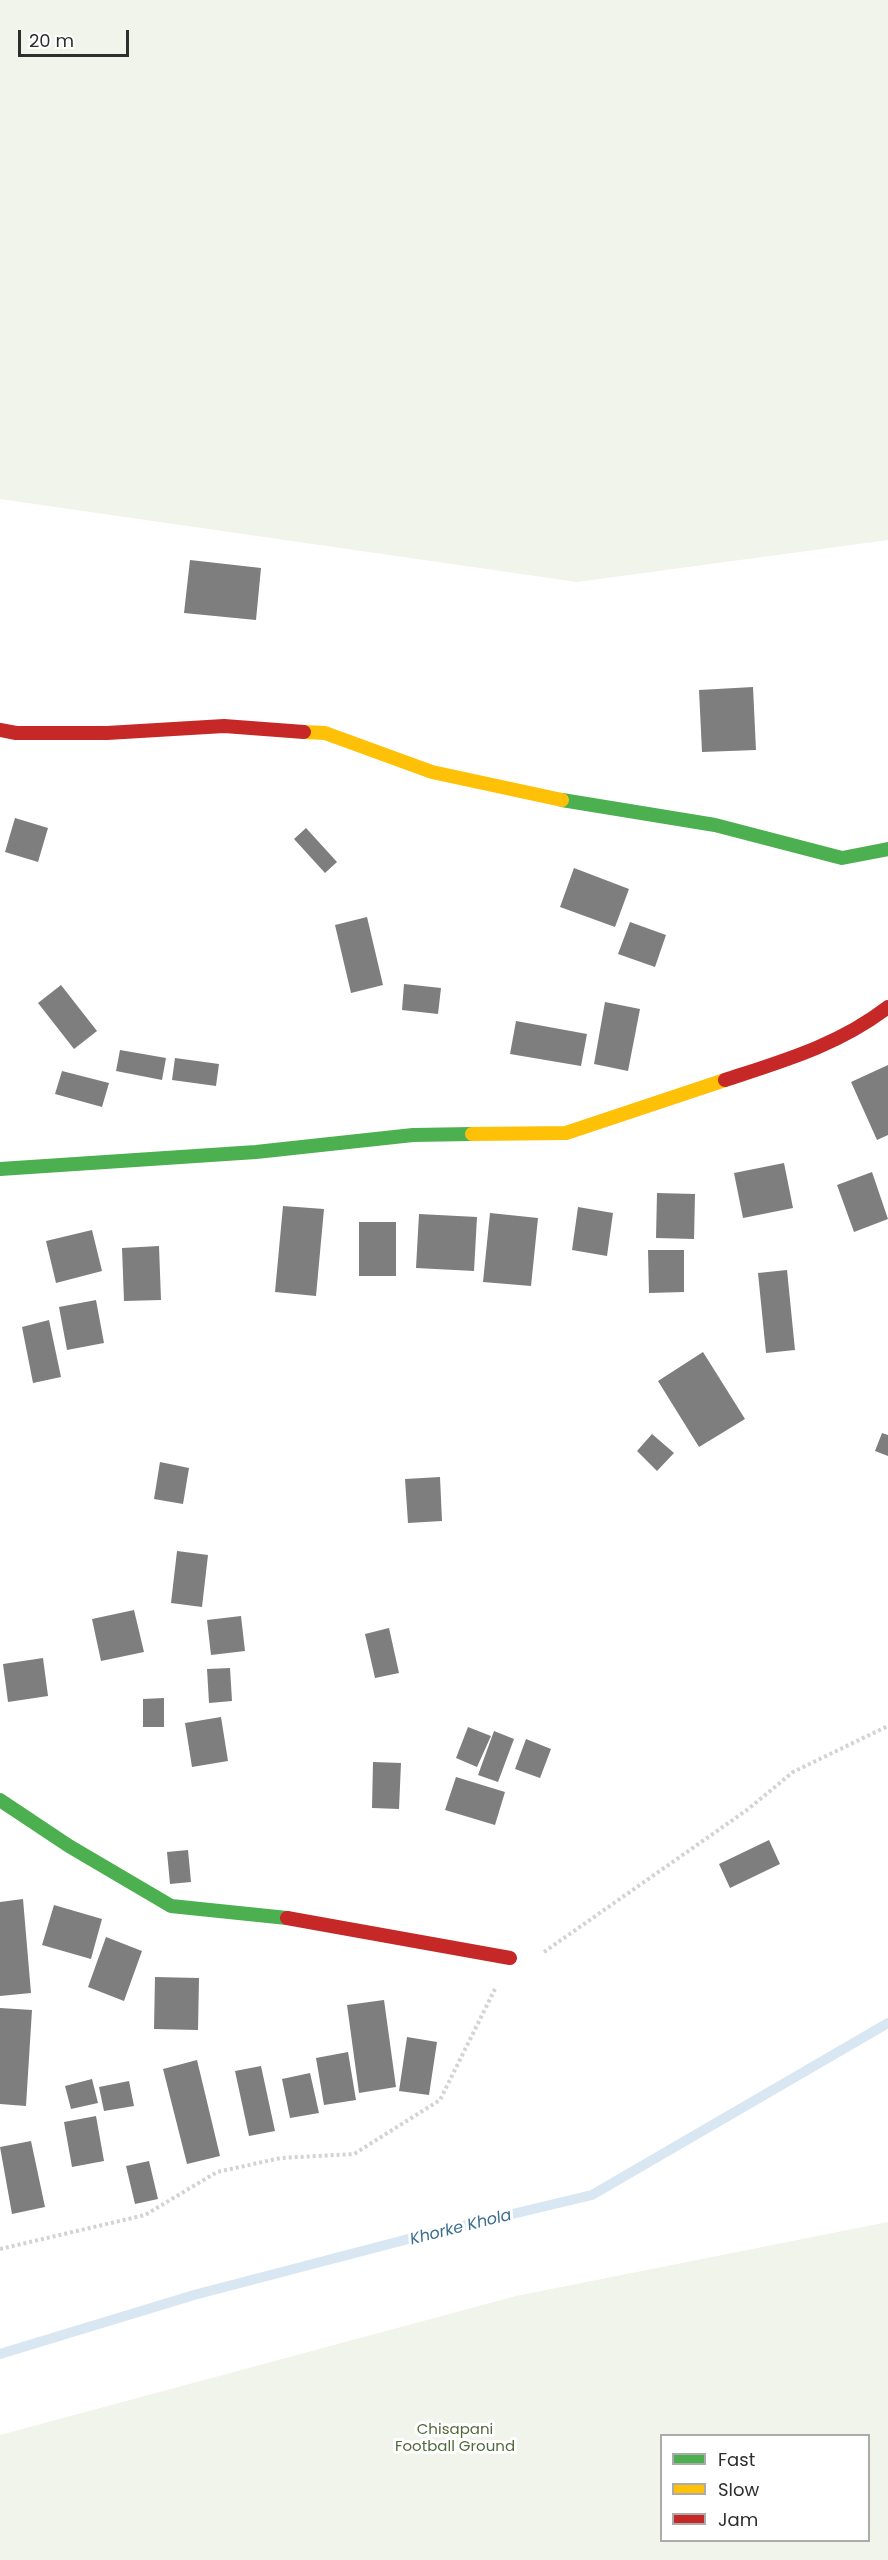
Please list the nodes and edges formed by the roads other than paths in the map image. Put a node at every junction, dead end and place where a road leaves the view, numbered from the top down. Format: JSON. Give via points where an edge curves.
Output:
{"nodes":[{"id":1,"x":0,"y":730,"type":"edge"},
{"id":2,"x":888,"y":849,"type":"edge"},
{"id":3,"x":888,"y":1007,"type":"edge"},
{"id":4,"x":0,"y":1169,"type":"edge"},
{"id":5,"x":0,"y":1800,"type":"edge"},
{"id":6,"x":510,"y":1958,"type":"road end"}],
"edges":[{"from":1,"to":2,"type":"street","via":[[107,733],[224,726],[325,733],[432,772],[548,798],[715,825],[842,858]]},
{"from":3,"to":4,"type":"street","via":[[862,1027],[821,1048],[566,1133],[413,1135],[255,1152]]},
{"from":5,"to":6,"type":"street","via":[[171,1906],[314,1921]]}]}
